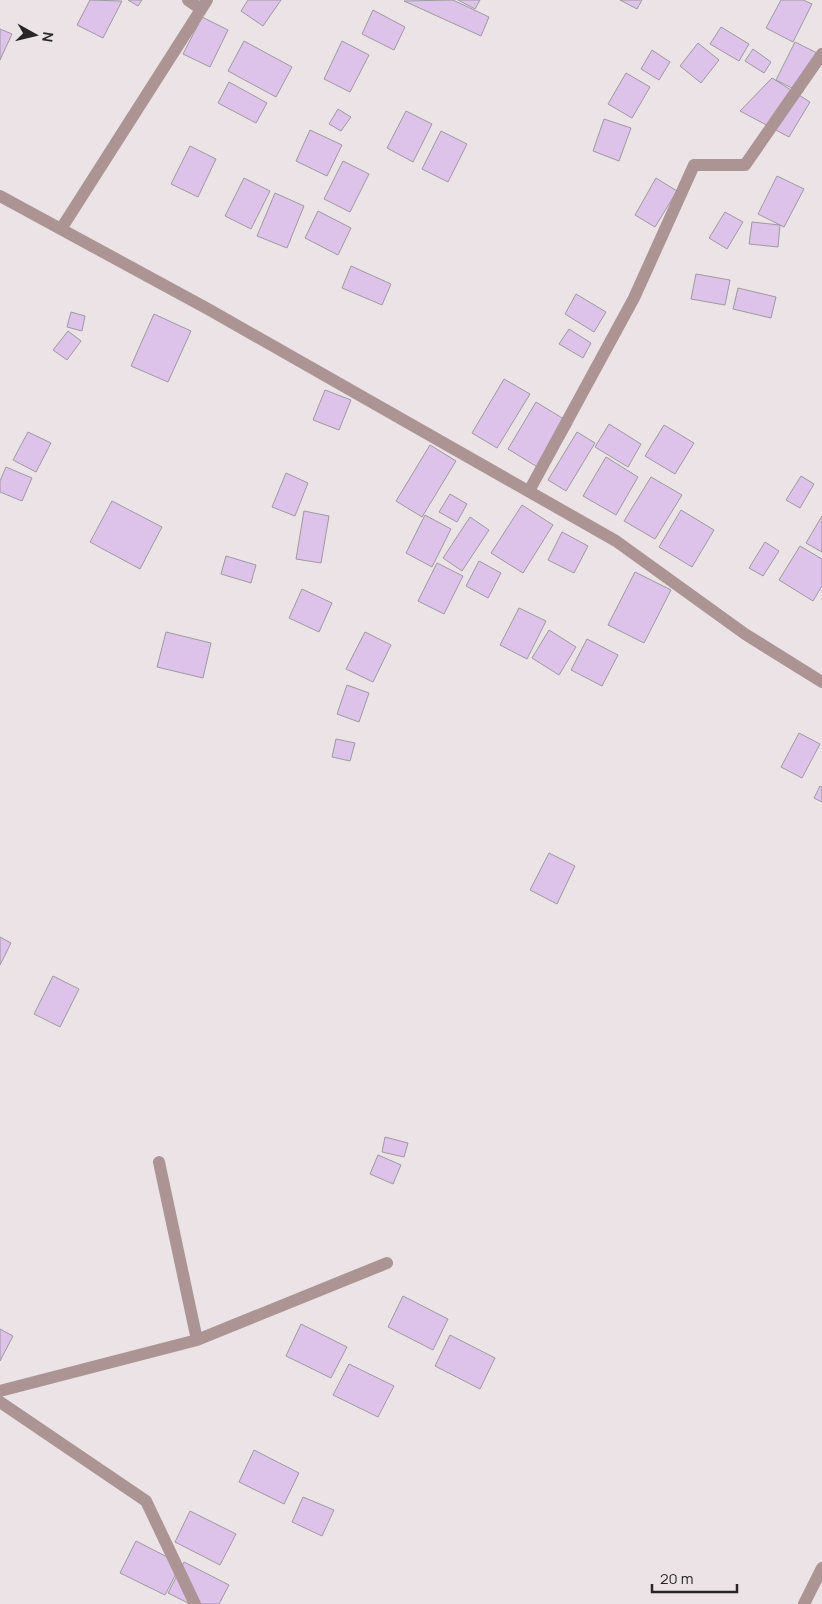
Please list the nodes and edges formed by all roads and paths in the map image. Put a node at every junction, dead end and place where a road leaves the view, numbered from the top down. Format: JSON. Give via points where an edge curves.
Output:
{"nodes":[{"id":1,"x":188,"y":0,"type":"edge"},
{"id":2,"x":204,"y":4,"type":"edge"},
{"id":3,"x":822,"y":54,"type":"edge"},
{"id":4,"x":0,"y":196,"type":"edge"},
{"id":5,"x":61,"y":229,"type":"junction"},
{"id":6,"x":529,"y":491,"type":"junction"},
{"id":7,"x":822,"y":682,"type":"edge"},
{"id":8,"x":159,"y":1162,"type":"dead end"},
{"id":9,"x":387,"y":1264,"type":"dead end"},
{"id":10,"x":197,"y":1340,"type":"junction"},
{"id":11,"x":0,"y":1391,"type":"edge"},
{"id":12,"x":0,"y":1402,"type":"edge"},
{"id":13,"x":822,"y":1568,"type":"edge"},
{"id":14,"x":196,"y":1604,"type":"edge"},
{"id":15,"x":804,"y":1604,"type":"edge"}],
"edges":[{"from":1,"to":2,"type":"street"},
{"from":2,"to":5,"type":"street"},
{"from":3,"to":6,"type":"street","via":[[746,165],[694,165],[634,298]]},
{"from":4,"to":5,"type":"street"},
{"from":5,"to":6,"type":"street"},
{"from":6,"to":7,"type":"street","via":[[616,541],[745,634]]},
{"from":8,"to":10,"type":"street"},
{"from":9,"to":10,"type":"street"},
{"from":10,"to":11,"type":"street"},
{"from":12,"to":14,"type":"street","via":[[146,1501]]},
{"from":13,"to":15,"type":"street"}]}
